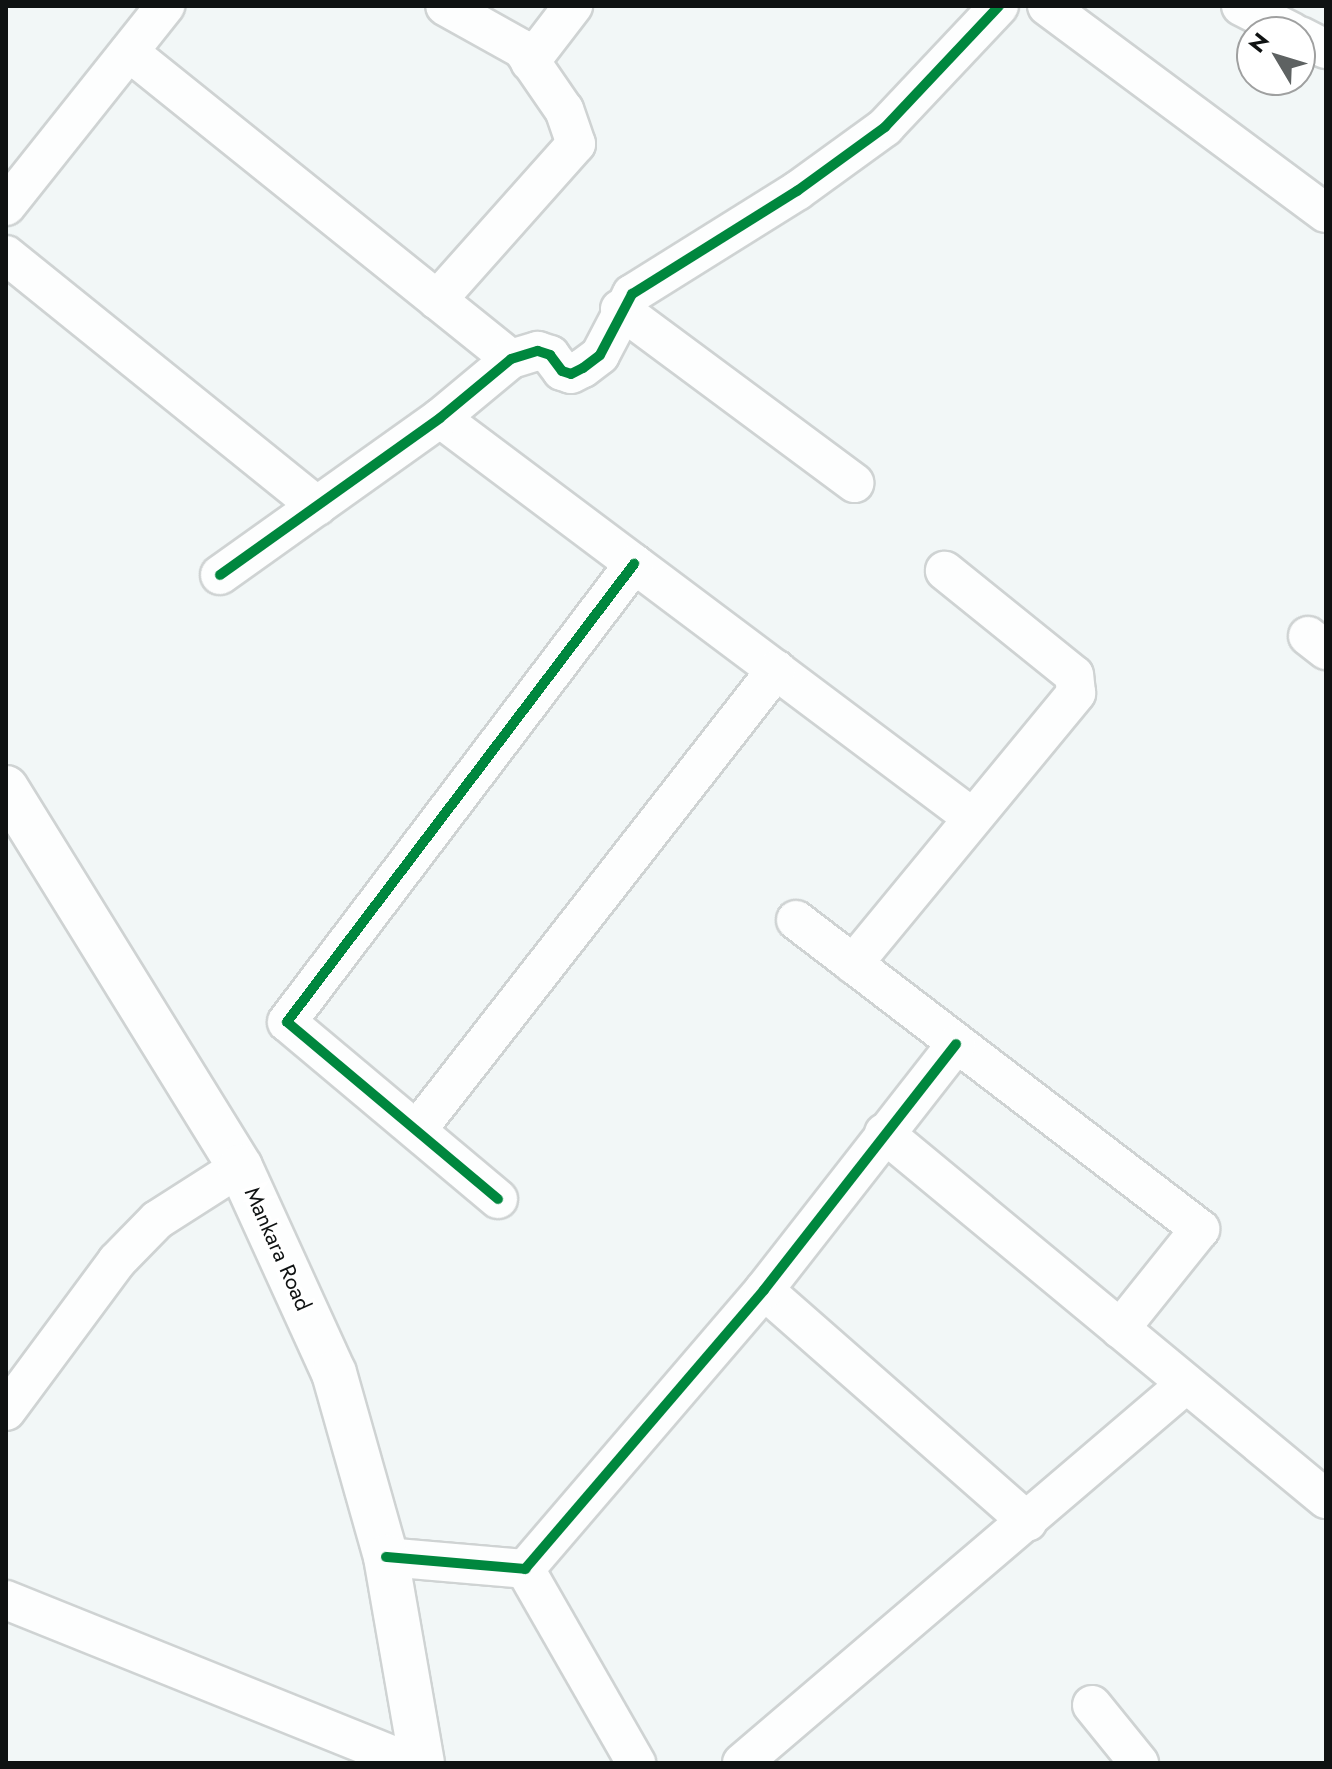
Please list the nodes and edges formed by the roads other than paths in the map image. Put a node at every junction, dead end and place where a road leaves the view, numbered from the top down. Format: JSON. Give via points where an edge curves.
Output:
{"nodes":[{"id":1,"x":165,"y":6,"type":"edge"},
{"id":2,"x":445,"y":6,"type":"edge"},
{"id":3,"x":573,"y":6,"type":"edge"},
{"id":4,"x":999,"y":6,"type":"edge"},
{"id":5,"x":1047,"y":6,"type":"edge"},
{"id":6,"x":129,"y":52,"type":"junction"},
{"id":7,"x":530,"y":62,"type":"junction"},
{"id":8,"x":6,"y":206,"type":"edge"},
{"id":9,"x":1326,"y":213,"type":"edge"},
{"id":10,"x":6,"y":255,"type":"edge"},
{"id":11,"x":437,"y":300,"type":"junction"},
{"id":12,"x":620,"y":309,"type":"junction"},
{"id":13,"x":511,"y":359,"type":"junction"},
{"id":14,"x":440,"y":418,"type":"junction"},
{"id":15,"x":854,"y":483,"type":"dead end"},
{"id":16,"x":317,"y":506,"type":"junction"},
{"id":17,"x":634,"y":564,"type":"junction"},
{"id":18,"x":945,"y":571,"type":"dead end"},
{"id":19,"x":220,"y":575,"type":"dead end"},
{"id":20,"x":776,"y":670,"type":"junction"},
{"id":21,"x":6,"y":788,"type":"edge"},
{"id":22,"x":973,"y":818,"type":"junction"},
{"id":23,"x":796,"y":920,"type":"dead end"},
{"id":24,"x":853,"y":964,"type":"junction"},
{"id":25,"x":956,"y":1044,"type":"junction"},
{"id":26,"x":417,"y":1130,"type":"junction"},
{"id":27,"x":884,"y":1133,"type":"junction"},
{"id":28,"x":240,"y":1167,"type":"junction"},
{"id":29,"x":498,"y":1199,"type":"dead end"},
{"id":30,"x":764,"y":1290,"type":"junction"},
{"id":31,"x":1120,"y":1329,"type":"junction"},
{"id":32,"x":1186,"y":1384,"type":"junction"},
{"id":33,"x":6,"y":1411,"type":"edge"},
{"id":34,"x":1326,"y":1499,"type":"edge"},
{"id":35,"x":1028,"y":1522,"type":"junction"},
{"id":36,"x":386,"y":1557,"type":"junction"},
{"id":37,"x":525,"y":1569,"type":"junction"},
{"id":38,"x":6,"y":1600,"type":"edge"},
{"id":39,"x":1092,"y":1705,"type":"dead end"},
{"id":40,"x":412,"y":1763,"type":"edge"},
{"id":41,"x":422,"y":1763,"type":"edge"},
{"id":42,"x":636,"y":1763,"type":"edge"},
{"id":43,"x":742,"y":1763,"type":"edge"},
{"id":44,"x":1139,"y":1763,"type":"edge"}],
"edges":[{"from":1,"to":6,"type":"street"},
{"from":2,"to":7,"type":"street","via":[[522,49]]},
{"from":3,"to":7,"type":"street"},
{"from":4,"to":12,"type":"street","via":[[885,127],[797,191],[650,281]]},
{"from":5,"to":9,"type":"street"},
{"from":6,"to":8,"type":"street"},
{"from":6,"to":11,"type":"street"},
{"from":7,"to":11,"type":"street","via":[[564,110],[576,144]]},
{"from":10,"to":16,"type":"street"},
{"from":11,"to":13,"type":"street"},
{"from":12,"to":13,"type":"street","via":[[600,355],[571,374],[544,352]]},
{"from":12,"to":15,"type":"street"},
{"from":13,"to":14,"type":"street"},
{"from":14,"to":16,"type":"street"},
{"from":14,"to":17,"type":"street"},
{"from":16,"to":19,"type":"street"},
{"from":17,"to":20,"type":"street"},
{"from":17,"to":26,"type":"street","via":[[287,1022]]},
{"from":18,"to":22,"type":"street","via":[[1074,675],[1076,693]]},
{"from":20,"to":22,"type":"street"},
{"from":20,"to":26,"type":"street"},
{"from":21,"to":28,"type":"main road","name":"Mankara Road"},
{"from":22,"to":24,"type":"street"},
{"from":23,"to":24,"type":"street"},
{"from":24,"to":25,"type":"street"},
{"from":25,"to":27,"type":"street"},
{"from":25,"to":31,"type":"street","via":[[1200,1229]]},
{"from":26,"to":29,"type":"street"},
{"from":27,"to":30,"type":"street"},
{"from":27,"to":31,"type":"street"},
{"from":28,"to":33,"type":"street","via":[[157,1220],[117,1261]]},
{"from":28,"to":36,"type":"main road","name":"Mankara Road","via":[[334,1373]]},
{"from":30,"to":35,"type":"street"},
{"from":30,"to":37,"type":"street"},
{"from":31,"to":32,"type":"street"},
{"from":32,"to":34,"type":"street"},
{"from":32,"to":35,"type":"street"},
{"from":35,"to":43,"type":"street"},
{"from":36,"to":37,"type":"street"},
{"from":36,"to":41,"type":"main road","name":"Mankara Road"},
{"from":37,"to":42,"type":"street"},
{"from":38,"to":40,"type":"street"},
{"from":39,"to":44,"type":"street"}]}
